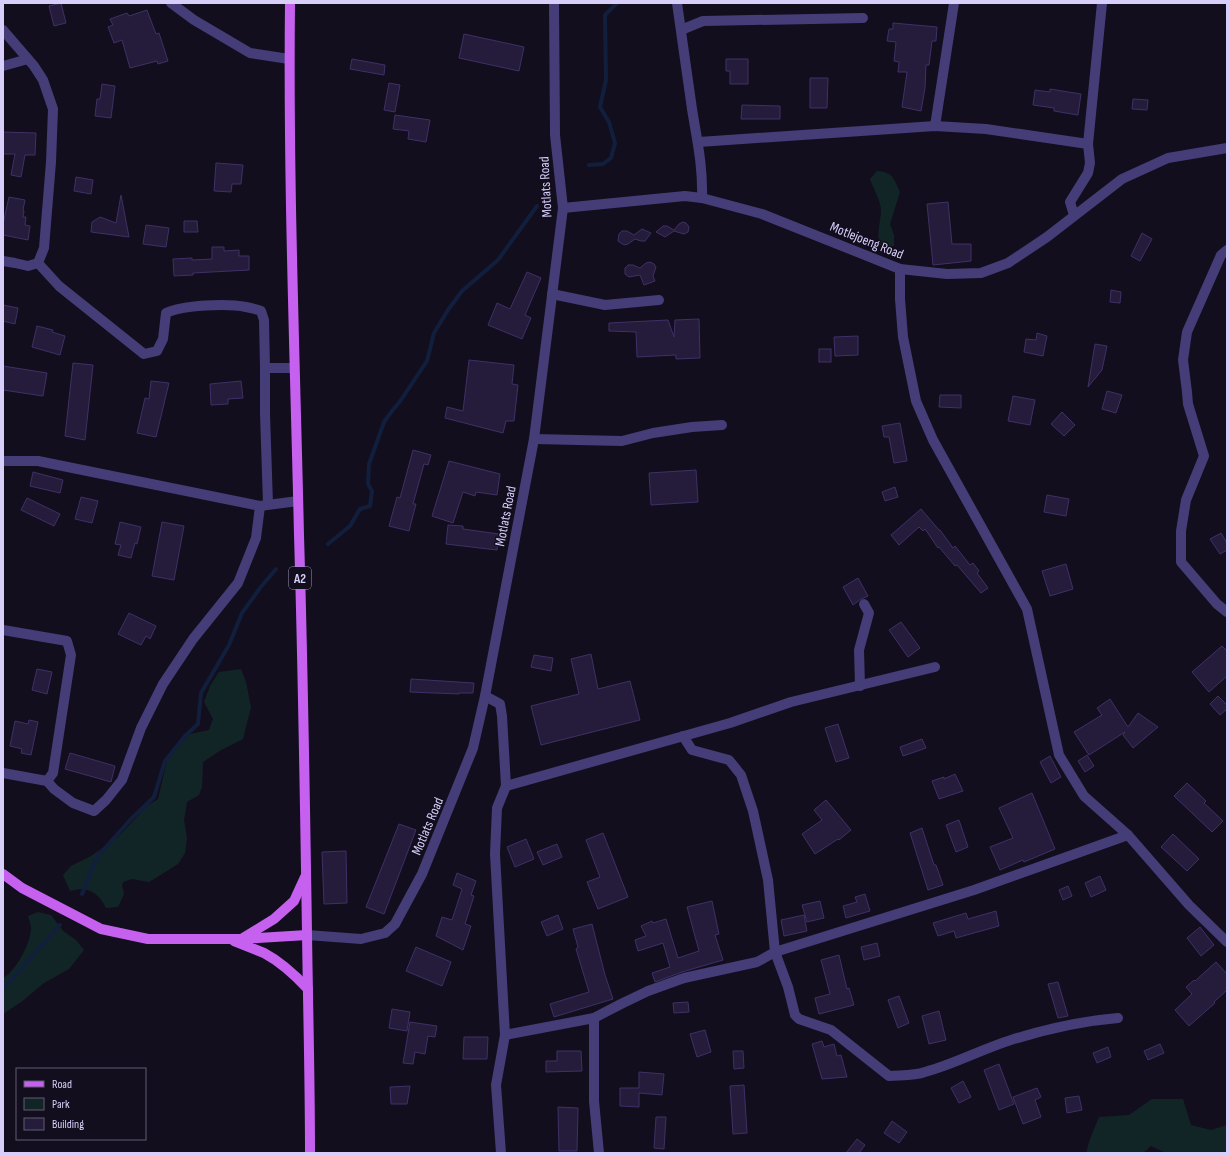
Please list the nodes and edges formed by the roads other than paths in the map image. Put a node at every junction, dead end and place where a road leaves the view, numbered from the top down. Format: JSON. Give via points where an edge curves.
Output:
{"nodes":[{"id":1,"x":171,"y":3,"type":"edge"},
{"id":2,"x":290,"y":3,"type":"edge"},
{"id":3,"x":554,"y":3,"type":"edge"},
{"id":4,"x":677,"y":3,"type":"edge"},
{"id":5,"x":954,"y":3,"type":"edge"},
{"id":6,"x":1102,"y":3,"type":"edge"},
{"id":7,"x":863,"y":18,"type":"dead end"},
{"id":8,"x":3,"y":30,"type":"edge"},
{"id":9,"x":681,"y":30,"type":"junction"},
{"id":10,"x":28,"y":58,"type":"junction"},
{"id":11,"x":289,"y":59,"type":"junction"},
{"id":12,"x":3,"y":66,"type":"edge"},
{"id":13,"x":935,"y":126,"type":"junction"},
{"id":14,"x":699,"y":142,"type":"junction"},
{"id":15,"x":1088,"y":144,"type":"junction"},
{"id":16,"x":1227,"y":148,"type":"edge"},
{"id":17,"x":702,"y":198,"type":"junction"},
{"id":18,"x":564,"y":208,"type":"junction"},
{"id":19,"x":1074,"y":215,"type":"junction"},
{"id":20,"x":1227,"y":250,"type":"edge"},
{"id":21,"x":3,"y":261,"type":"edge"},
{"id":22,"x":38,"y":263,"type":"junction"},
{"id":23,"x":900,"y":269,"type":"junction"},
{"id":24,"x":552,"y":294,"type":"junction"},
{"id":25,"x":659,"y":300,"type":"dead end"},
{"id":26,"x":265,"y":368,"type":"junction"},
{"id":27,"x":294,"y":368,"type":"junction"},
{"id":28,"x":722,"y":425,"type":"dead end"},
{"id":29,"x":534,"y":439,"type":"junction"},
{"id":30,"x":3,"y":461,"type":"edge"},
{"id":31,"x":298,"y":501,"type":"junction"},
{"id":32,"x":264,"y":505,"type":"junction"},
{"id":33,"x":864,"y":604,"type":"dead end"},
{"id":34,"x":1227,"y":612,"type":"edge"},
{"id":35,"x":3,"y":630,"type":"edge"},
{"id":36,"x":935,"y":667,"type":"dead end"},
{"id":37,"x":860,"y":686,"type":"junction"},
{"id":38,"x":485,"y":696,"type":"junction"},
{"id":39,"x":684,"y":736,"type":"junction"},
{"id":40,"x":3,"y":773,"type":"edge"},
{"id":41,"x":47,"y":781,"type":"junction"},
{"id":42,"x":506,"y":786,"type":"junction"},
{"id":43,"x":1128,"y":835,"type":"junction"},
{"id":44,"x":3,"y":874,"type":"edge"},
{"id":45,"x":306,"y":874,"type":"junction"},
{"id":46,"x":307,"y":935,"type":"junction"},
{"id":47,"x":230,"y":939,"type":"junction"},
{"id":48,"x":241,"y":939,"type":"junction"},
{"id":49,"x":1227,"y":942,"type":"edge"},
{"id":50,"x":775,"y":952,"type":"junction"},
{"id":51,"x":308,"y":989,"type":"junction"},
{"id":52,"x":594,"y":1018,"type":"junction"},
{"id":53,"x":1118,"y":1018,"type":"dead end"},
{"id":54,"x":505,"y":1035,"type":"junction"},
{"id":55,"x":310,"y":1153,"type":"edge"},
{"id":56,"x":501,"y":1153,"type":"edge"},
{"id":57,"x":599,"y":1153,"type":"edge"}],
"edges":[{"from":1,"to":11,"type":"street","via":[[194,20],[250,53]]},
{"from":2,"to":11,"type":"main road","number":"A2"},
{"from":3,"to":18,"type":"street","name":"Motlats Road","via":[[555,135]]},
{"from":4,"to":9,"type":"street"},
{"from":5,"to":13,"type":"street"},
{"from":6,"to":15,"type":"street"},
{"from":7,"to":9,"type":"street","via":[[703,21]]},
{"from":8,"to":10,"type":"street"},
{"from":9,"to":14,"type":"street"},
{"from":10,"to":12,"type":"street"},
{"from":10,"to":22,"type":"street","via":[[43,80],[53,109],[44,248]]},
{"from":11,"to":27,"type":"main road","number":"A2"},
{"from":13,"to":14,"type":"street"},
{"from":13,"to":15,"type":"street","via":[[986,129]]},
{"from":14,"to":17,"type":"street"},
{"from":15,"to":19,"type":"street","via":[[1088,172],[1070,202]]},
{"from":16,"to":19,"type":"street","name":"Motlejoeng Road","via":[[1168,158],[1122,179]]},
{"from":17,"to":18,"type":"street","name":"Motlejoeng Road","via":[[685,196]]},
{"from":17,"to":23,"type":"street","name":"Motlejoeng Road","via":[[762,214]]},
{"from":18,"to":24,"type":"street","name":"Motlats Road"},
{"from":19,"to":23,"type":"street","name":"Motlejoeng Road","via":[[1008,263],[981,273],[947,274]]},
{"from":20,"to":34,"type":"street","via":[[1221,255],[1187,332],[1183,360],[1188,404],[1204,456],[1186,500],[1181,531],[1181,562]]},
{"from":21,"to":22,"type":"street","via":[[28,266]]},
{"from":22,"to":26,"type":"street","via":[[59,286],[144,354],[157,351],[163,339],[166,314],[175,309],[246,306],[261,311],[264,320]]},
{"from":23,"to":43,"type":"street","via":[[904,337],[916,401],[933,440],[1027,609],[1059,756],[1084,796]]},
{"from":24,"to":25,"type":"street","via":[[605,305]]},
{"from":24,"to":29,"type":"street","name":"Motlats Road"},
{"from":26,"to":27,"type":"street"},
{"from":26,"to":32,"type":"street"},
{"from":27,"to":31,"type":"main road","number":"A2"},
{"from":28,"to":29,"type":"street","via":[[653,433],[622,441]]},
{"from":29,"to":38,"type":"street","name":"Motlats Road"},
{"from":30,"to":32,"type":"street","via":[[38,461]]},
{"from":31,"to":32,"type":"street"},
{"from":31,"to":45,"type":"main road","number":"A2"},
{"from":32,"to":41,"type":"street","via":[[256,538],[238,584],[193,639],[163,684],[141,728],[122,780],[94,811],[73,803]]},
{"from":33,"to":37,"type":"street","via":[[869,613],[859,650]]},
{"from":35,"to":41,"type":"street","via":[[67,641],[71,655],[53,773]]},
{"from":36,"to":37,"type":"street"},
{"from":37,"to":39,"type":"street","via":[[791,702]]},
{"from":38,"to":42,"type":"street","via":[[500,704]]},
{"from":38,"to":46,"type":"street","name":"Motlats Road","via":[[473,748],[452,803],[422,874],[396,924],[385,933],[361,939]]},
{"from":39,"to":42,"type":"street"},
{"from":39,"to":50,"type":"street","via":[[692,750],[729,760],[741,775],[753,811],[768,880]]},
{"from":40,"to":41,"type":"street"},
{"from":42,"to":54,"type":"street","via":[[497,808],[495,854]]},
{"from":43,"to":49,"type":"street","via":[[1189,905]]},
{"from":43,"to":50,"type":"street","via":[[974,890]]},
{"from":44,"to":47,"type":"main road","via":[[22,888],[101,929],[148,939]]},
{"from":45,"to":46,"type":"main road","number":"A2"},
{"from":45,"to":48,"type":"main road","via":[[294,901],[274,919]]},
{"from":46,"to":48,"type":"main road"},
{"from":46,"to":51,"type":"main road","number":"A2"},
{"from":47,"to":48,"type":"main road"},
{"from":47,"to":51,"type":"main road","via":[[278,962],[296,975]]},
{"from":50,"to":52,"type":"street","via":[[757,962],[684,978]]},
{"from":50,"to":53,"type":"street","via":[[795,1015],[799,1019],[831,1030],[889,1076],[924,1073],[1010,1040],[1064,1025]]},
{"from":51,"to":55,"type":"main road","number":"A2"},
{"from":52,"to":54,"type":"street"},
{"from":52,"to":57,"type":"street","via":[[594,1101]]},
{"from":54,"to":56,"type":"street","via":[[496,1085]]}]}
